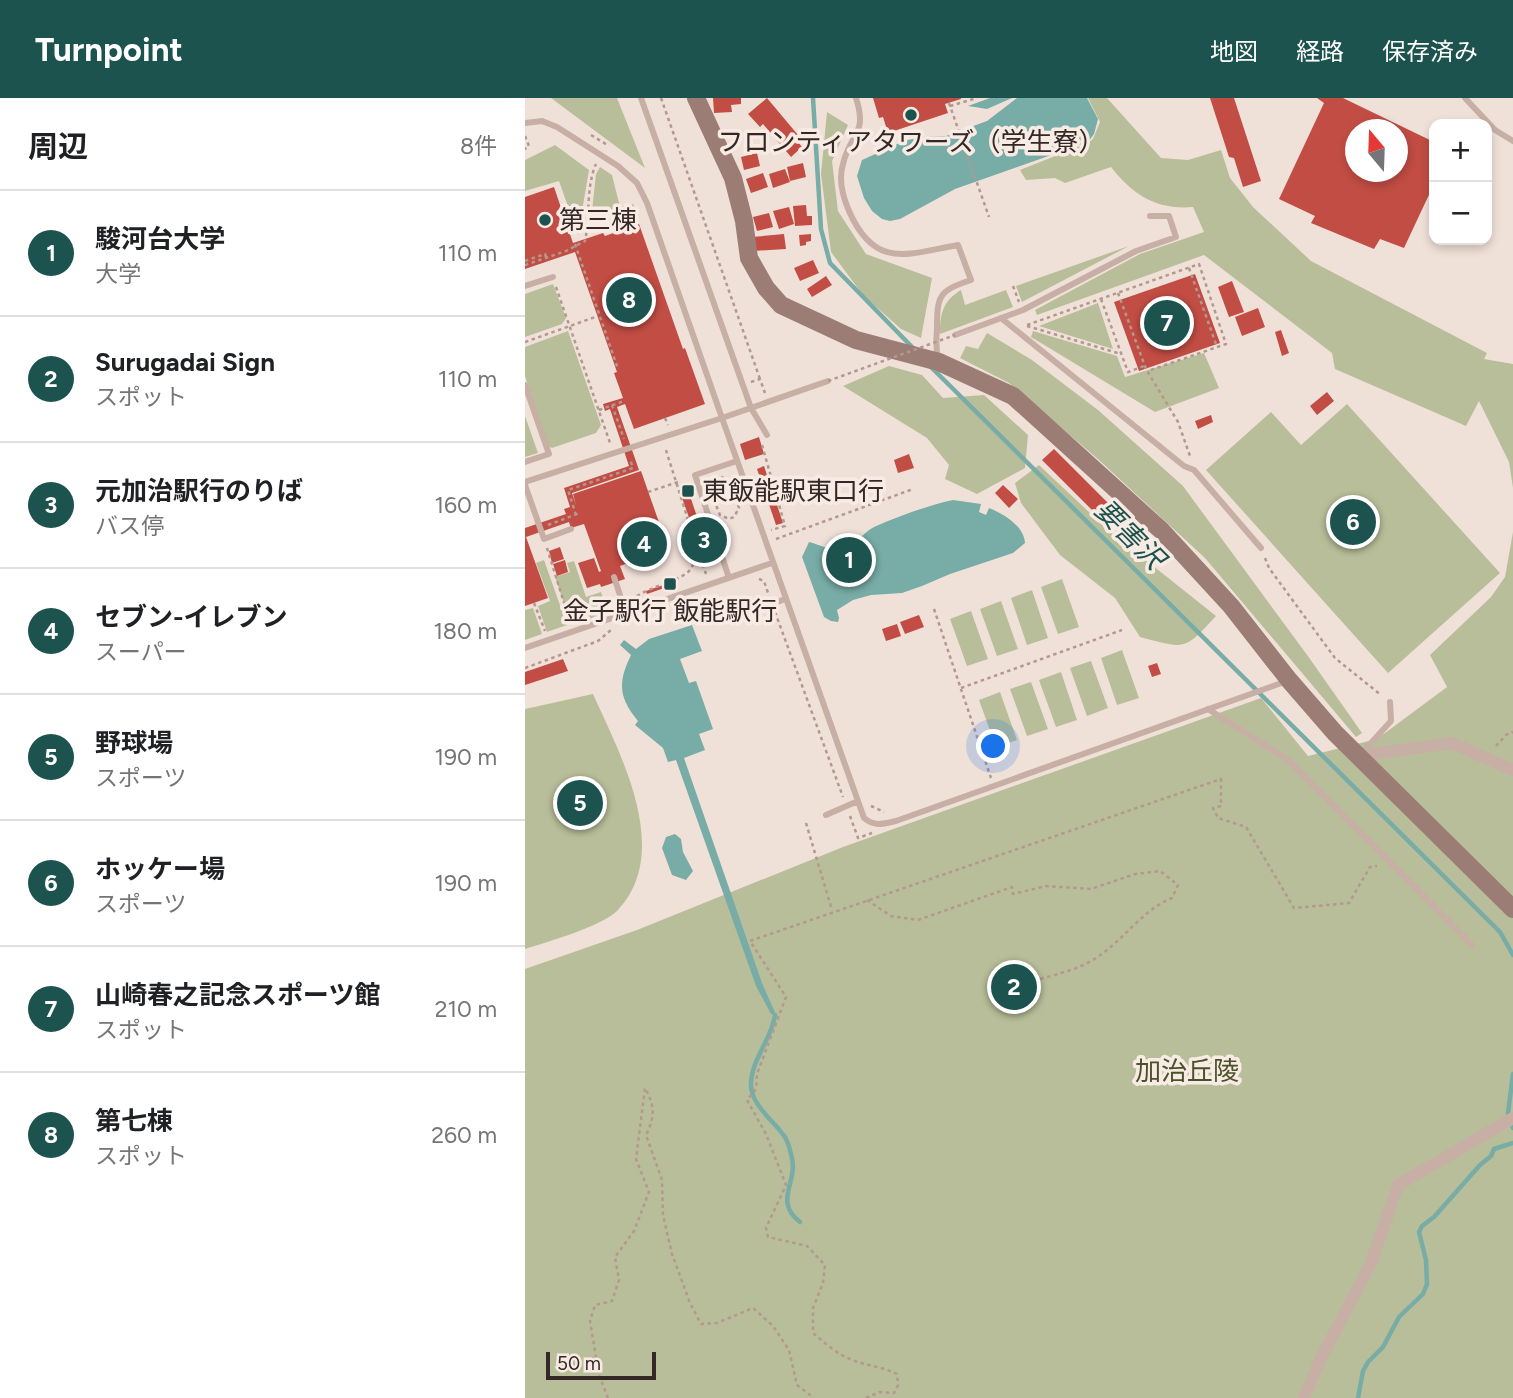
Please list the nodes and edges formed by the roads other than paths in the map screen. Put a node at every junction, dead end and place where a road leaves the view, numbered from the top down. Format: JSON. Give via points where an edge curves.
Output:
{"nodes":[{"id":1,"x":641,"y":98,"type":"edge"},
{"id":2,"x":696,"y":98,"type":"edge"},
{"id":3,"x":856,"y":98,"type":"edge"},
{"id":4,"x":1465,"y":98,"type":"edge"},
{"id":5,"x":525,"y":122,"type":"edge"},
{"id":6,"x":1513,"y":141,"type":"edge"},
{"id":7,"x":1150,"y":216,"type":"dead end"},
{"id":8,"x":553,"y":277,"type":"road end"},
{"id":9,"x":525,"y":286,"type":"edge"},
{"id":10,"x":1000,"y":318,"type":"junction"},
{"id":11,"x":955,"y":335,"type":"road end"},
{"id":12,"x":938,"y":362,"type":"junction"},
{"id":13,"x":828,"y":382,"type":"road end"},
{"id":14,"x":525,"y":385,"type":"edge"},
{"id":15,"x":751,"y":408,"type":"junction"},
{"id":16,"x":722,"y":418,"type":"junction"},
{"id":17,"x":764,"y":437,"type":"road end"},
{"id":18,"x":737,"y":461,"type":"junction"},
{"id":19,"x":525,"y":462,"type":"edge"},
{"id":20,"x":525,"y":484,"type":"edge"},
{"id":21,"x":571,"y":529,"type":"dead end"},
{"id":22,"x":1261,"y":548,"type":"road end"},
{"id":23,"x":772,"y":563,"type":"junction"},
{"id":24,"x":614,"y":577,"type":"dead end"},
{"id":25,"x":729,"y":578,"type":"junction"},
{"id":26,"x":785,"y":599,"type":"junction"},
{"id":27,"x":772,"y":604,"type":"road end"},
{"id":28,"x":625,"y":610,"type":"junction"},
{"id":29,"x":525,"y":648,"type":"edge"},
{"id":30,"x":1289,"y":680,"type":"junction"},
{"id":31,"x":1390,"y":702,"type":"road end"},
{"id":32,"x":1208,"y":709,"type":"junction"},
{"id":33,"x":1358,"y":756,"type":"junction"},
{"id":34,"x":1513,"y":769,"type":"edge"},
{"id":35,"x":857,"y":801,"type":"junction"},
{"id":36,"x":826,"y":815,"type":"dead end"},
{"id":37,"x":1513,"y":909,"type":"edge"},
{"id":38,"x":1472,"y":945,"type":"dead end"},
{"id":39,"x":1507,"y":1122,"type":"edge"},
{"id":40,"x":1304,"y":1398,"type":"edge"}],
"edges":[{"from":1,"to":15,"type":"lane"},
{"from":2,"to":12,"type":"street","via":[[733,178],[750,258],[781,306],[902,357]]},
{"from":3,"to":12,"type":"lane","via":[[862,116],[860,128],[843,162],[841,178],[859,232],[881,252],[893,254],[958,245],[971,280],[951,287],[938,302]]},
{"from":4,"to":6,"type":"lane","via":[[1495,130]]},
{"from":5,"to":16,"type":"lane","via":[[542,121],[557,127],[637,183]]},
{"from":7,"to":10,"type":"lane","via":[[1168,216],[1177,237],[1136,251]]},
{"from":8,"to":9,"type":"lane"},
{"from":10,"to":11,"type":"lane"},
{"from":10,"to":22,"type":"lane","via":[[1194,470]]},
{"from":12,"to":30,"type":"street","via":[[1013,396],[1162,531],[1231,606]]},
{"from":13,"to":15,"type":"lane"},
{"from":14,"to":19,"type":"lane","via":[[549,454]]},
{"from":15,"to":16,"type":"lane"},
{"from":15,"to":17,"type":"lane"},
{"from":16,"to":18,"type":"lane"},
{"from":16,"to":20,"type":"lane"},
{"from":18,"to":23,"type":"lane"},
{"from":18,"to":25,"type":"lane","via":[[695,475]]},
{"from":20,"to":21,"type":"lane","via":[[544,539]]},
{"from":23,"to":25,"type":"lane"},
{"from":23,"to":26,"type":"lane"},
{"from":24,"to":28,"type":"lane"},
{"from":25,"to":28,"type":"lane"},
{"from":26,"to":27,"type":"lane"},
{"from":26,"to":35,"type":"lane"},
{"from":28,"to":29,"type":"lane"},
{"from":30,"to":32,"type":"lane"},
{"from":30,"to":33,"type":"street"},
{"from":31,"to":33,"type":"lane","via":[[1391,721]]},
{"from":32,"to":35,"type":"lane","via":[[897,821],[870,823]]},
{"from":32,"to":38,"type":"lane","via":[[1289,760]]},
{"from":33,"to":34,"type":"street","via":[[1452,743]]},
{"from":33,"to":37,"type":"street"},
{"from":35,"to":36,"type":"lane"},
{"from":39,"to":40,"type":"street","via":[[1398,1185],[1371,1263]]}]}
